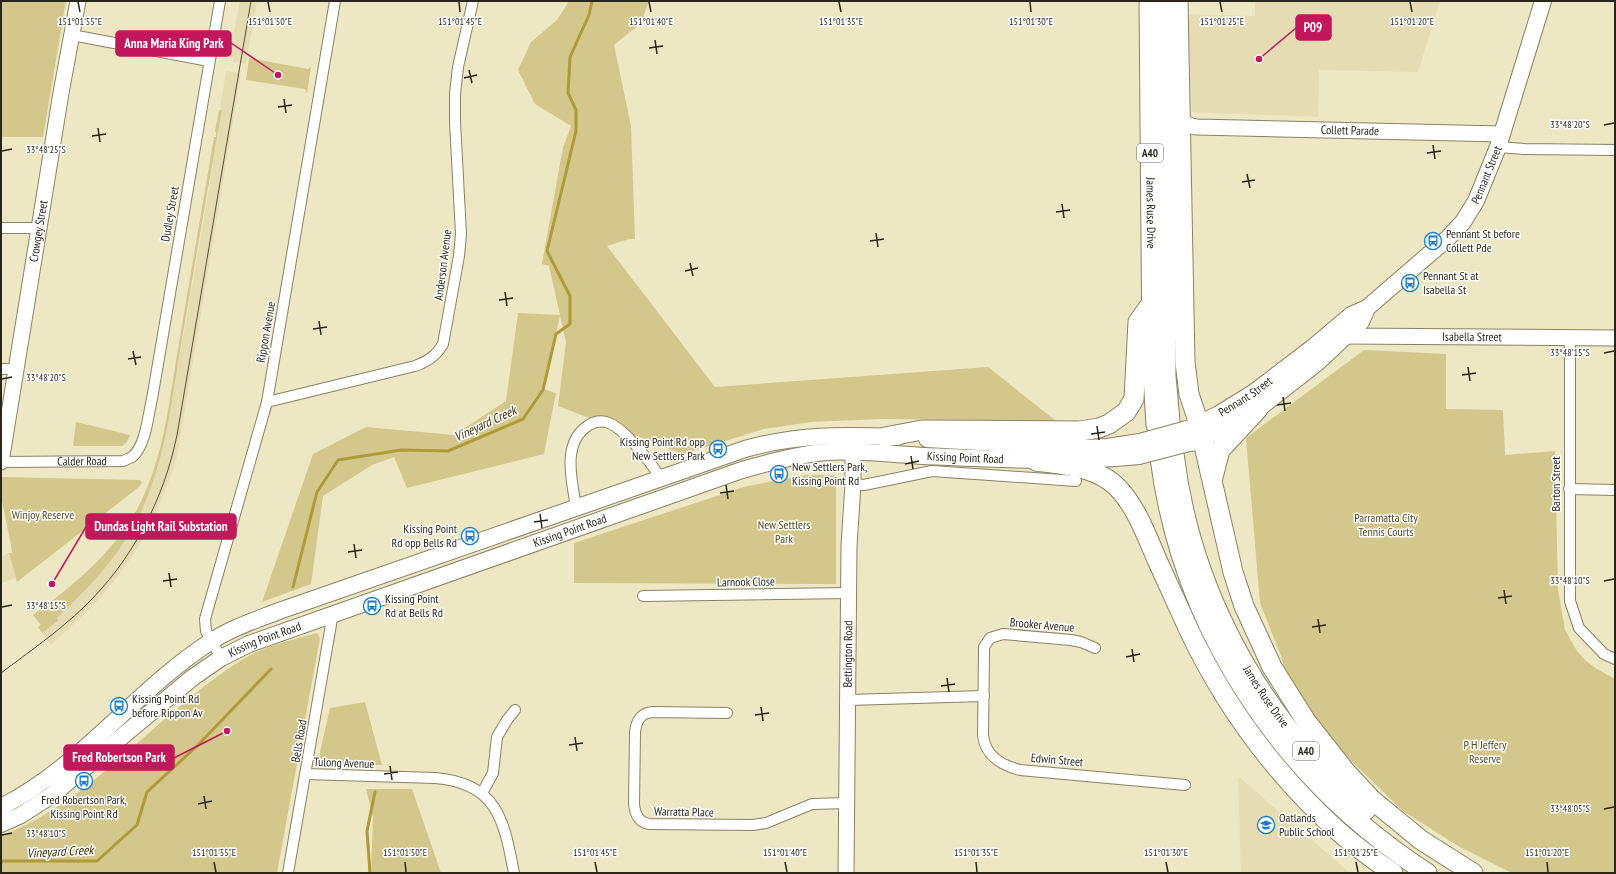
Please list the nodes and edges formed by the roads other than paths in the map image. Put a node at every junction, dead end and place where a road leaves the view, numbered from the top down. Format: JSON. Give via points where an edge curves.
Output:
{"nodes":[{"id":1,"x":78,"y":1,"type":"edge"},
{"id":2,"x":220,"y":1,"type":"edge"},
{"id":3,"x":335,"y":1,"type":"edge"},
{"id":4,"x":473,"y":1,"type":"edge"},
{"id":5,"x":1149,"y":1,"type":"edge"},
{"id":6,"x":1164,"y":1,"type":"edge"},
{"id":7,"x":1178,"y":1,"type":"edge"},
{"id":8,"x":1543,"y":1,"type":"edge"},
{"id":9,"x":72,"y":35,"type":"junction"},
{"id":10,"x":209,"y":61,"type":"junction"},
{"id":11,"x":1180,"y":115,"type":"junction"},
{"id":12,"x":1197,"y":127,"type":"junction"},
{"id":13,"x":1180,"y":140,"type":"junction"},
{"id":14,"x":1500,"y":140,"type":"junction"},
{"id":15,"x":1615,"y":150,"type":"edge"},
{"id":16,"x":1,"y":228,"type":"edge"},
{"id":17,"x":40,"y":228,"type":"junction"},
{"id":18,"x":1151,"y":304,"type":"junction"},
{"id":19,"x":1338,"y":334,"type":"junction"},
{"id":20,"x":1570,"y":338,"type":"junction"},
{"id":21,"x":1615,"y":338,"type":"edge"},
{"id":22,"x":1,"y":368,"type":"edge"},
{"id":23,"x":16,"y":369,"type":"junction"},
{"id":24,"x":267,"y":402,"type":"junction"},
{"id":25,"x":1258,"y":409,"type":"junction"},
{"id":26,"x":145,"y":430,"type":"joint"},
{"id":27,"x":1194,"y":434,"type":"junction"},
{"id":28,"x":853,"y":436,"type":"junction"},
{"id":29,"x":885,"y":437,"type":"junction"},
{"id":30,"x":1139,"y":449,"type":"junction"},
{"id":31,"x":854,"y":452,"type":"junction"},
{"id":32,"x":1036,"y":460,"type":"junction"},
{"id":33,"x":1,"y":462,"type":"edge"},
{"id":34,"x":661,"y":478,"type":"junction"},
{"id":35,"x":1076,"y":480,"type":"dead end"},
{"id":36,"x":1213,"y":482,"type":"junction"},
{"id":37,"x":854,"y":484,"type":"junction"},
{"id":38,"x":1569,"y":489,"type":"junction"},
{"id":39,"x":1615,"y":490,"type":"edge"},
{"id":40,"x":576,"y":507,"type":"junction"},
{"id":41,"x":849,"y":593,"type":"junction"},
{"id":42,"x":643,"y":596,"type":"dead end"},
{"id":43,"x":334,"y":612,"type":"junction"},
{"id":44,"x":211,"y":641,"type":"junction"},
{"id":45,"x":1095,"y":648,"type":"dead end"},
{"id":46,"x":221,"y":658,"type":"junction"},
{"id":47,"x":1615,"y":659,"type":"edge"},
{"id":48,"x":984,"y":696,"type":"junction"},
{"id":49,"x":848,"y":700,"type":"junction"},
{"id":50,"x":515,"y":710,"type":"dead end"},
{"id":51,"x":727,"y":713,"type":"dead end"},
{"id":52,"x":306,"y":774,"type":"junction"},
{"id":53,"x":1185,"y":785,"type":"dead end"},
{"id":54,"x":482,"y":793,"type":"junction"},
{"id":55,"x":847,"y":803,"type":"junction"},
{"id":56,"x":1,"y":807,"type":"edge"},
{"id":57,"x":1,"y":824,"type":"edge"},
{"id":58,"x":288,"y":873,"type":"edge"},
{"id":59,"x":514,"y":873,"type":"edge"},
{"id":60,"x":846,"y":873,"type":"edge"},
{"id":61,"x":1393,"y":873,"type":"edge"},
{"id":62,"x":1427,"y":873,"type":"edge"},
{"id":63,"x":1455,"y":873,"type":"edge"},
{"id":64,"x":1473,"y":873,"type":"edge"}],
"edges":[{"from":1,"to":9,"type":"street","name":"Crowgey Street"},
{"from":2,"to":10,"type":"street","name":"Dudley Street"},
{"from":3,"to":24,"type":"street","name":"Rippon Avenue"},
{"from":4,"to":24,"type":"street","name":"Anderson Avenue","via":[[458,67],[455,94],[461,234],[443,344],[437,354],[415,366]]},
{"from":5,"to":18,"type":"highway","name":"James Ruse Drive","number":"A40"},
{"from":6,"to":18,"type":"highway","name":"James Ruse Drive","number":"A40","via":[[1166,376],[1163,423],[1152,359]]},
{"from":7,"to":11,"type":"highway"},
{"from":8,"to":14,"type":"main road","name":"Pennant Street"},
{"from":9,"to":10,"type":"street"},
{"from":9,"to":17,"type":"street","name":"Crowgey Street"},
{"from":10,"to":26,"type":"street","name":"Dudley Street"},
{"from":11,"to":12,"type":"street","via":[[1188,126]]},
{"from":11,"to":13,"type":"highway"},
{"from":12,"to":13,"type":"street","via":[[1185,130]]},
{"from":12,"to":14,"type":"street","name":"Collett Parade"},
{"from":13,"to":27,"type":"highway","via":[[1185,362]]},
{"from":14,"to":15,"type":"street","via":[[1524,149]]},
{"from":14,"to":19,"type":"main road","name":"Pennant Street","via":[[1476,201],[1463,222],[1367,308],[1361,322]]},
{"from":16,"to":17,"type":"street"},
{"from":17,"to":23,"type":"street","name":"Crowgey Street"},
{"from":18,"to":29,"type":"highway","via":[[1138,322],[1134,399],[1126,412],[1109,424],[1080,431],[922,430]]},
{"from":19,"to":20,"type":"street","name":"Isabella Street"},
{"from":19,"to":25,"type":"main road","name":"Pennant Street","via":[[1317,363]]},
{"from":19,"to":27,"type":"main road","name":"Pennant Street"},
{"from":20,"to":21,"type":"street","name":"Isabella Street"},
{"from":20,"to":38,"type":"street","name":"Barton Street"},
{"from":22,"to":23,"type":"street"},
{"from":23,"to":33,"type":"street","name":"Crowgey Street"},
{"from":24,"to":44,"type":"street","name":"Rippon Avenue","via":[[205,619],[206,631]]},
{"from":25,"to":27,"type":"main road","name":"Pennant Street","via":[[1229,426]]},
{"from":25,"to":36,"type":"highway","via":[[1220,450]]},
{"from":26,"to":33,"type":"street","name":"Calder Road","via":[[138,450],[132,457],[123,461]]},
{"from":27,"to":30,"type":"main road","name":"Kissing Point Road","bridge":true},
{"from":27,"to":36,"type":"highway"},
{"from":28,"to":29,"type":"main road","name":"Kissing Point Road"},
{"from":28,"to":31,"type":"street","name":"Bettington Road"},
{"from":28,"to":34,"type":"main road","name":"Kissing Point Road","via":[[814,436],[776,441],[744,449]]},
{"from":29,"to":30,"type":"main road","name":"Kissing Point Road"},
{"from":30,"to":32,"type":"main road","name":"Kissing Point Road","via":[[1089,460]]},
{"from":31,"to":32,"type":"main road","name":"Kissing Point Road"},
{"from":31,"to":37,"type":"street","name":"Bettington Road"},
{"from":31,"to":43,"type":"main road","name":"Kissing Point Road","via":[[810,454],[742,470]]},
{"from":32,"to":61,"type":"highway","via":[[1087,469],[1111,481],[1126,497],[1204,660],[1242,724],[1265,755],[1314,808],[1338,831]]},
{"from":34,"to":40,"type":"main road","name":"Kissing Point Road"},
{"from":34,"to":40,"type":"street","via":[[619,428],[608,422],[596,420],[576,438],[572,450],[571,474]]},
{"from":35,"to":37,"type":"street","via":[[932,471]]},
{"from":36,"to":64,"type":"highway","via":[[1233,572],[1244,606],[1272,666],[1306,721],[1371,799],[1421,840]]},
{"from":37,"to":41,"type":"street","name":"Bettington Road","via":[[849,546]]},
{"from":38,"to":39,"type":"street"},
{"from":38,"to":47,"type":"street","name":"Barton Street","via":[[1570,601],[1578,628],[1604,654]]},
{"from":40,"to":44,"type":"main road","name":"Kissing Point Road","via":[[279,611]]},
{"from":41,"to":42,"type":"street","name":"Larnook Close"},
{"from":41,"to":49,"type":"street","name":"Bettington Road"},
{"from":43,"to":46,"type":"main road","name":"Kissing Point Road","via":[[283,630]]},
{"from":43,"to":52,"type":"street","name":"Bells Road"},
{"from":44,"to":46,"type":"street","name":"Rippon Avenue"},
{"from":44,"to":56,"type":"main road","name":"Kissing Point Road","via":[[174,669],[55,773]]},
{"from":45,"to":48,"type":"street","name":"Brooker Avenue","via":[[1071,640],[996,635],[990,638],[984,647]]},
{"from":46,"to":57,"type":"main road","name":"Kissing Point Road","via":[[192,678],[52,795],[21,815]]},
{"from":48,"to":49,"type":"street"},
{"from":48,"to":53,"type":"street","name":"Edwin Street","via":[[986,746],[992,757],[1005,765],[1020,770]]},
{"from":49,"to":55,"type":"street","name":"Bettington Road"},
{"from":50,"to":54,"type":"street","via":[[497,736],[493,773]]},
{"from":51,"to":55,"type":"street","name":"Warratta Place","via":[[653,712],[639,717],[635,733],[634,804],[641,821],[649,824],[753,825],[766,823],[812,804]]},
{"from":52,"to":54,"type":"street","name":"Tulong Avenue","via":[[447,779],[466,784]]},
{"from":52,"to":58,"type":"street","name":"Bells Road"},
{"from":54,"to":59,"type":"street","name":"Tulong Avenue","via":[[500,817]]},
{"from":55,"to":60,"type":"street","name":"Bettington Road"},
{"from":62,"to":63,"type":"highway","name":"James Ruse Drive","number":"A40","via":[[1355,820],[1307,773],[1249,697],[1208,624],[1183,560],[1164,489],[1167,456],[1176,477],[1185,516],[1207,585],[1235,646],[1267,700],[1310,756],[1364,808],[1413,847]]}]}
